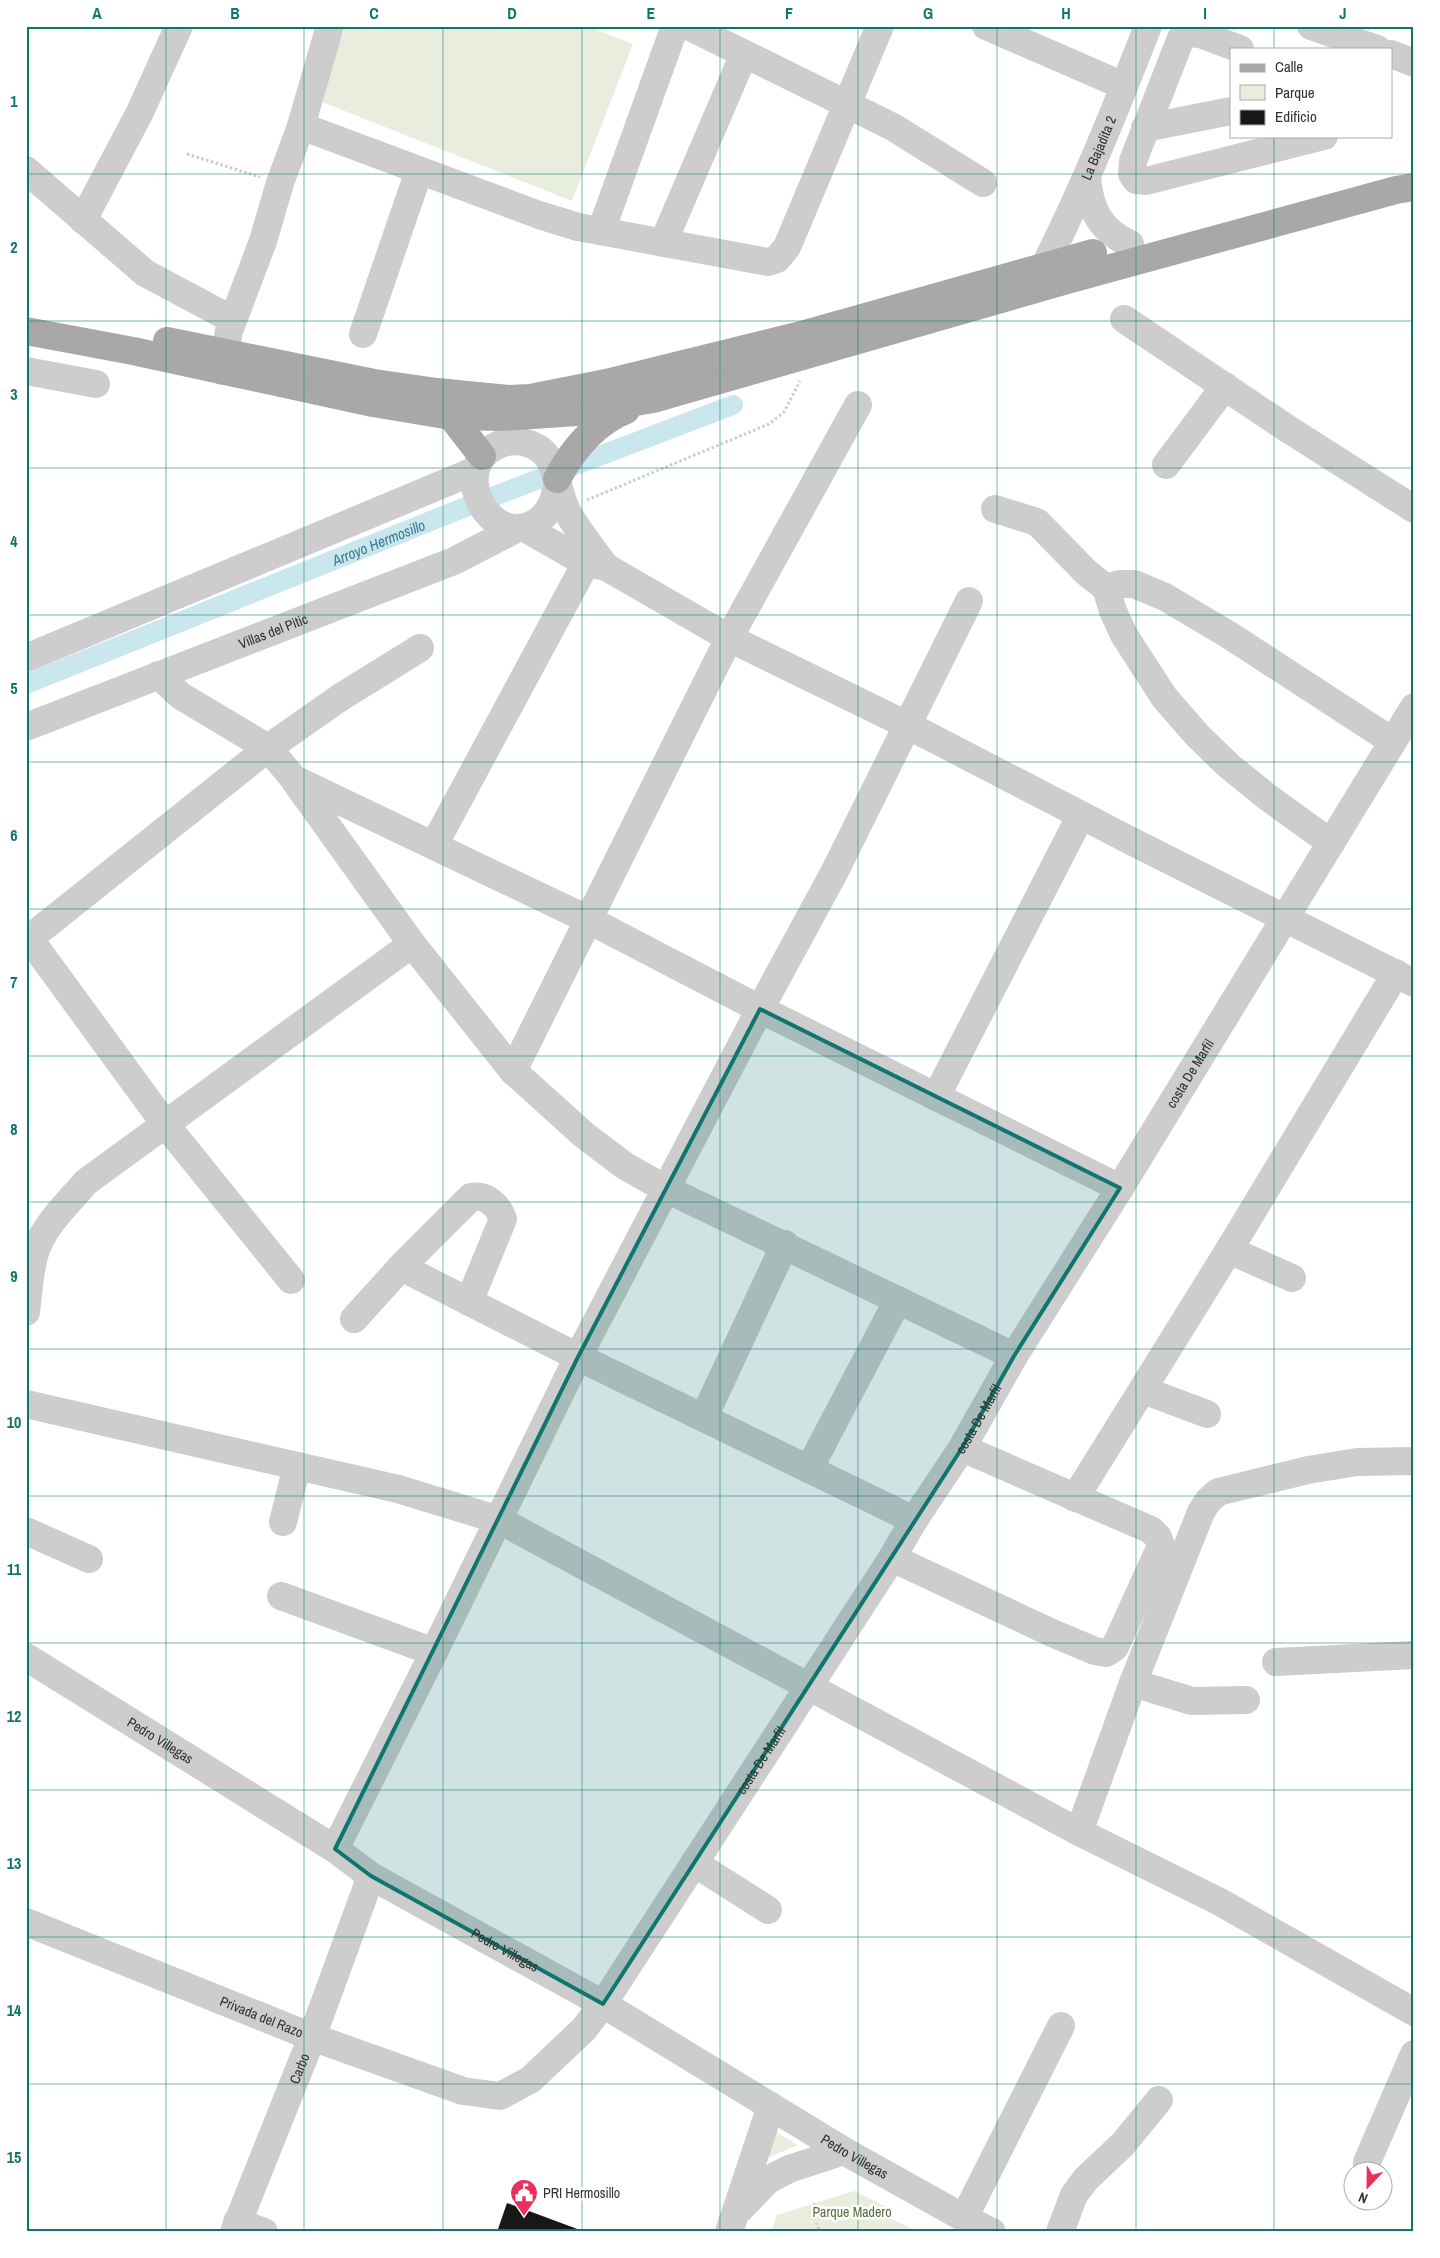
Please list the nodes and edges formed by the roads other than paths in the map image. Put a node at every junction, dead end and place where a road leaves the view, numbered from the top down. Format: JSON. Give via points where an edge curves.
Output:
{"nodes":[{"id":1,"x":179,"y":26,"type":"edge"},
{"id":2,"x":330,"y":26,"type":"edge"},
{"id":3,"x":675,"y":26,"type":"edge"},
{"id":4,"x":688,"y":26,"type":"edge"},
{"id":5,"x":880,"y":26,"type":"edge"},
{"id":6,"x":986,"y":26,"type":"edge"},
{"id":7,"x":1148,"y":26,"type":"edge"},
{"id":8,"x":1311,"y":26,"type":"edge"},
{"id":9,"x":1367,"y":42,"type":"edge"},
{"id":10,"x":1237,"y":48,"type":"edge"},
{"id":11,"x":744,"y":54,"type":"junction"},
{"id":12,"x":1392,"y":54,"type":"edge"},
{"id":13,"x":1414,"y":63,"type":"edge"},
{"id":14,"x":1124,"y":86,"type":"junction"},
{"id":15,"x":846,"y":105,"type":"junction"},
{"id":16,"x":1230,"y":111,"type":"edge"},
{"id":17,"x":301,"y":126,"type":"junction"},
{"id":18,"x":1145,"y":128,"type":"junction"},
{"id":19,"x":1316,"y":138,"type":"edge"},
{"id":20,"x":1414,"y":169,"type":"edge"},
{"id":21,"x":26,"y":170,"type":"edge"},
{"id":22,"x":418,"y":171,"type":"junction"},
{"id":23,"x":1087,"y":178,"type":"junction"},
{"id":24,"x":983,"y":183,"type":"dead end"},
{"id":25,"x":1414,"y":187,"type":"edge"},
{"id":26,"x":83,"y":220,"type":"junction"},
{"id":27,"x":601,"y":231,"type":"junction"},
{"id":28,"x":663,"y":243,"type":"junction"},
{"id":29,"x":1130,"y":244,"type":"junction"},
{"id":30,"x":1044,"y":266,"type":"junction"},
{"id":31,"x":26,"y":313,"type":"edge"},
{"id":32,"x":1124,"y":319,"type":"dead end"},
{"id":33,"x":234,"y":320,"type":"junction"},
{"id":34,"x":26,"y":332,"type":"edge"},
{"id":35,"x":363,"y":334,"type":"dead end"},
{"id":36,"x":223,"y":361,"type":"junction"},
{"id":37,"x":26,"y":371,"type":"edge"},
{"id":38,"x":96,"y":384,"type":"dead end"},
{"id":39,"x":1225,"y":386,"type":"junction"},
{"id":40,"x":653,"y":399,"type":"junction"},
{"id":41,"x":858,"y":405,"type":"dead end"},
{"id":42,"x":519,"y":407,"type":"junction"},
{"id":43,"x":451,"y":416,"type":"junction"},
{"id":44,"x":1166,"y":465,"type":"dead end"},
{"id":45,"x":481,"y":475,"type":"junction"},
{"id":46,"x":557,"y":478,"type":"junction"},
{"id":47,"x":995,"y":509,"type":"dead end"},
{"id":48,"x":1414,"y":509,"type":"edge"},
{"id":49,"x":521,"y":528,"type":"junction"},
{"id":50,"x":596,"y":565,"type":"junction"},
{"id":51,"x":1106,"y":588,"type":"junction"},
{"id":52,"x":969,"y":601,"type":"dead end"},
{"id":53,"x":728,"y":638,"type":"junction"},
{"id":54,"x":420,"y":648,"type":"dead end"},
{"id":55,"x":26,"y":658,"type":"edge"},
{"id":56,"x":158,"y":675,"type":"junction"},
{"id":57,"x":1414,"y":707,"type":"edge"},
{"id":58,"x":909,"y":726,"type":"junction"},
{"id":59,"x":26,"y":727,"type":"edge"},
{"id":60,"x":1392,"y":741,"type":"junction"},
{"id":61,"x":268,"y":748,"type":"junction"},
{"id":62,"x":294,"y":779,"type":"junction"},
{"id":63,"x":1081,"y":815,"type":"junction"},
{"id":64,"x":1331,"y":843,"type":"junction"},
{"id":65,"x":434,"y":845,"type":"junction"},
{"id":66,"x":587,"y":919,"type":"junction"},
{"id":67,"x":1286,"y":919,"type":"junction"},
{"id":68,"x":27,"y":938,"type":"edge"},
{"id":69,"x":412,"y":944,"type":"junction"},
{"id":70,"x":1405,"y":978,"type":"edge"},
{"id":71,"x":760,"y":1009,"type":"junction"},
{"id":72,"x":513,"y":1071,"type":"junction"},
{"id":73,"x":936,"y":1097,"type":"junction"},
{"id":74,"x":165,"y":1124,"type":"junction"},
{"id":75,"x":1120,"y":1188,"type":"junction"},
{"id":76,"x":666,"y":1189,"type":"junction"},
{"id":77,"x":785,"y":1244,"type":"junction"},
{"id":78,"x":1229,"y":1250,"type":"junction"},
{"id":79,"x":401,"y":1267,"type":"junction"},
{"id":80,"x":1292,"y":1278,"type":"dead end"},
{"id":81,"x":291,"y":1280,"type":"dead end"},
{"id":82,"x":898,"y":1300,"type":"junction"},
{"id":83,"x":469,"y":1302,"type":"junction"},
{"id":84,"x":26,"y":1312,"type":"edge"},
{"id":85,"x":354,"y":1319,"type":"dead end"},
{"id":86,"x":1014,"y":1356,"type":"junction"},
{"id":87,"x":578,"y":1357,"type":"junction"},
{"id":88,"x":1143,"y":1390,"type":"junction"},
{"id":89,"x":26,"y":1404,"type":"edge"},
{"id":90,"x":1207,"y":1414,"type":"dead end"},
{"id":91,"x":704,"y":1417,"type":"junction"},
{"id":92,"x":962,"y":1448,"type":"junction"},
{"id":93,"x":1414,"y":1461,"type":"edge"},
{"id":94,"x":297,"y":1466,"type":"junction"},
{"id":95,"x":809,"y":1469,"type":"junction"},
{"id":96,"x":1075,"y":1498,"type":"junction"},
{"id":97,"x":499,"y":1520,"type":"junction"},
{"id":98,"x":914,"y":1520,"type":"junction"},
{"id":99,"x":283,"y":1522,"type":"dead end"},
{"id":100,"x":26,"y":1531,"type":"edge"},
{"id":101,"x":892,"y":1558,"type":"junction"},
{"id":102,"x":89,"y":1559,"type":"dead end"},
{"id":103,"x":281,"y":1596,"type":"dead end"},
{"id":104,"x":434,"y":1652,"type":"junction"},
{"id":105,"x":1414,"y":1655,"type":"edge"},
{"id":106,"x":26,"y":1657,"type":"edge"},
{"id":107,"x":1276,"y":1662,"type":"dead end"},
{"id":108,"x":1133,"y":1683,"type":"junction"},
{"id":109,"x":808,"y":1686,"type":"junction"},
{"id":110,"x":1246,"y":1700,"type":"dead end"},
{"id":111,"x":1079,"y":1832,"type":"junction"},
{"id":112,"x":335,"y":1849,"type":"junction"},
{"id":113,"x":694,"y":1863,"type":"junction"},
{"id":114,"x":371,"y":1876,"type":"junction"},
{"id":115,"x":768,"y":1910,"type":"dead end"},
{"id":116,"x":26,"y":1922,"type":"edge"},
{"id":117,"x":603,"y":2004,"type":"junction"},
{"id":118,"x":1414,"y":2012,"type":"edge"},
{"id":119,"x":1061,"y":2026,"type":"dead end"},
{"id":120,"x":312,"y":2037,"type":"junction"},
{"id":121,"x":1414,"y":2054,"type":"edge"},
{"id":122,"x":500,"y":2096,"type":"joint"},
{"id":123,"x":1159,"y":2100,"type":"dead end"},
{"id":124,"x":771,"y":2106,"type":"junction"},
{"id":125,"x":844,"y":2151,"type":"junction"},
{"id":126,"x":1367,"y":2160,"type":"edge"},
{"id":127,"x":964,"y":2218,"type":"junction"},
{"id":128,"x":731,"y":2224,"type":"edge"},
{"id":129,"x":236,"y":2227,"type":"edge"},
{"id":130,"x":264,"y":2232,"type":"edge"},
{"id":131,"x":992,"y":2232,"type":"edge"},
{"id":132,"x":1060,"y":2232,"type":"edge"}],
"edges":[{"from":1,"to":26,"type":"street","via":[[140,112]]},
{"from":2,"to":17,"type":"street"},
{"from":3,"to":27,"type":"street"},
{"from":4,"to":11,"type":"street"},
{"from":5,"to":15,"type":"street"},
{"from":6,"to":14,"type":"street"},
{"from":7,"to":14,"type":"street","name":"La Bajadita 2"},
{"from":8,"to":9,"type":"street"},
{"from":10,"to":18,"type":"street","via":[[1200,34],[1191,33],[1181,38]]},
{"from":11,"to":15,"type":"street"},
{"from":11,"to":28,"type":"street"},
{"from":12,"to":13,"type":"street"},
{"from":14,"to":23,"type":"street","name":"La Bajadita 2"},
{"from":15,"to":24,"type":"street","via":[[893,126]]},
{"from":15,"to":28,"type":"street","via":[[793,233],[778,259],[768,262]]},
{"from":16,"to":18,"type":"street"},
{"from":17,"to":22,"type":"street"},
{"from":17,"to":33,"type":"street"},
{"from":18,"to":19,"type":"street","via":[[1133,161],[1132,174],[1136,180],[1146,181]]},
{"from":20,"to":29,"type":"main road"},
{"from":21,"to":26,"type":"street"},
{"from":22,"to":27,"type":"street","via":[[539,215]]},
{"from":22,"to":35,"type":"street"},
{"from":23,"to":29,"type":"street","via":[[1089,197],[1099,220],[1118,238]]},
{"from":23,"to":30,"type":"street","name":"La Bajadita 2"},
{"from":25,"to":40,"type":"main road","via":[[1077,278]]},
{"from":26,"to":33,"type":"street","via":[[146,272]]},
{"from":27,"to":28,"type":"street"},
{"from":29,"to":30,"type":"main road"},
{"from":30,"to":42,"type":"main road","via":[[797,336]]},
{"from":31,"to":36,"type":"main road"},
{"from":32,"to":39,"type":"street"},
{"from":33,"to":36,"type":"street"},
{"from":34,"to":36,"type":"main road","via":[[133,351]]},
{"from":36,"to":42,"type":"main road"},
{"from":36,"to":43,"type":"main road","via":[[373,403]]},
{"from":37,"to":38,"type":"street"},
{"from":39,"to":44,"type":"street"},
{"from":39,"to":48,"type":"street"},
{"from":40,"to":42,"type":"main road","via":[[577,412]]},
{"from":40,"to":46,"type":"main road","via":[[612,415],[585,437]]},
{"from":41,"to":53,"type":"street"},
{"from":42,"to":43,"type":"main road"},
{"from":42,"to":45,"type":"street","via":[[494,434]]},
{"from":42,"to":46,"type":"street"},
{"from":43,"to":45,"type":"main road"},
{"from":45,"to":46,"type":"street","via":[[510,441],[520,441],[537,447]]},
{"from":45,"to":49,"type":"street","via":[[491,518],[503,525]]},
{"from":45,"to":55,"type":"street"},
{"from":46,"to":49,"type":"street","via":[[555,498],[548,511],[538,521]]},
{"from":46,"to":50,"type":"street"},
{"from":47,"to":51,"type":"street","via":[[1037,522]]},
{"from":49,"to":50,"type":"street"},
{"from":49,"to":56,"type":"street","name":"Villas del Pitic","via":[[454,561]]},
{"from":50,"to":53,"type":"street"},
{"from":50,"to":65,"type":"street"},
{"from":51,"to":60,"type":"street","via":[[1134,584],[1165,597]]},
{"from":51,"to":64,"type":"street","via":[[1124,635],[1164,697],[1229,766]]},
{"from":52,"to":58,"type":"street"},
{"from":53,"to":58,"type":"street"},
{"from":53,"to":66,"type":"street"},
{"from":54,"to":61,"type":"street","via":[[341,696]]},
{"from":56,"to":59,"type":"street","name":"Villas del Pitic"},
{"from":56,"to":61,"type":"street","via":[[181,696]]},
{"from":57,"to":60,"type":"street","name":"costa De Marfil"},
{"from":58,"to":63,"type":"street"},
{"from":58,"to":71,"type":"street"},
{"from":60,"to":64,"type":"street","name":"costa De Marfil"},
{"from":61,"to":62,"type":"street"},
{"from":61,"to":68,"type":"street"},
{"from":62,"to":65,"type":"street"},
{"from":62,"to":69,"type":"street"},
{"from":63,"to":67,"type":"street"},
{"from":63,"to":73,"type":"street"},
{"from":64,"to":67,"type":"street","name":"costa De Marfil"},
{"from":65,"to":66,"type":"street"},
{"from":66,"to":71,"type":"street"},
{"from":66,"to":72,"type":"street"},
{"from":67,"to":70,"type":"street"},
{"from":67,"to":75,"type":"street","name":"costa De Marfil"},
{"from":68,"to":74,"type":"street"},
{"from":69,"to":72,"type":"street"},
{"from":69,"to":74,"type":"street"},
{"from":70,"to":78,"type":"street"},
{"from":71,"to":73,"type":"street"},
{"from":71,"to":76,"type":"street"},
{"from":72,"to":76,"type":"street","via":[[584,1135],[625,1166]]},
{"from":73,"to":75,"type":"street"},
{"from":74,"to":81,"type":"street"},
{"from":74,"to":84,"type":"street","via":[[86,1182],[54,1219],[37,1247]]},
{"from":75,"to":86,"type":"street","name":"costa De Marfil"},
{"from":76,"to":77,"type":"street"},
{"from":76,"to":87,"type":"street"},
{"from":77,"to":82,"type":"street"},
{"from":77,"to":91,"type":"street"},
{"from":78,"to":80,"type":"street"},
{"from":78,"to":88,"type":"street"},
{"from":79,"to":83,"type":"street"},
{"from":79,"to":83,"type":"street","via":[[471,1197],[486,1198],[500,1211],[503,1219]]},
{"from":79,"to":85,"type":"street"},
{"from":82,"to":86,"type":"street"},
{"from":82,"to":95,"type":"street"},
{"from":83,"to":87,"type":"street"},
{"from":86,"to":92,"type":"street","name":"costa De Marfil"},
{"from":87,"to":91,"type":"street"},
{"from":87,"to":97,"type":"street"},
{"from":88,"to":90,"type":"street"},
{"from":88,"to":96,"type":"street"},
{"from":89,"to":94,"type":"street"},
{"from":91,"to":95,"type":"street"},
{"from":92,"to":96,"type":"street"},
{"from":92,"to":98,"type":"street","name":"costa De Marfil"},
{"from":93,"to":108,"type":"street","via":[[1349,1464],[1308,1470],[1218,1492],[1201,1512]]},
{"from":94,"to":97,"type":"street","via":[[398,1489]]},
{"from":94,"to":99,"type":"street"},
{"from":95,"to":98,"type":"street"},
{"from":96,"to":101,"type":"street","via":[[1151,1530],[1161,1546],[1115,1646],[1106,1652],[1095,1651],[1052,1633]]},
{"from":97,"to":104,"type":"street"},
{"from":97,"to":109,"type":"street"},
{"from":98,"to":101,"type":"street","name":"costa De Marfil"},
{"from":100,"to":102,"type":"street"},
{"from":101,"to":109,"type":"street","name":"costa De Marfil"},
{"from":103,"to":104,"type":"street"},
{"from":104,"to":112,"type":"street"},
{"from":105,"to":107,"type":"street"},
{"from":106,"to":112,"type":"street","name":"Pedro Villegas"},
{"from":108,"to":110,"type":"street","via":[[1192,1701]]},
{"from":108,"to":111,"type":"street"},
{"from":109,"to":111,"type":"street"},
{"from":109,"to":113,"type":"street","name":"costa De Marfil"},
{"from":111,"to":118,"type":"street","via":[[1220,1902]]},
{"from":112,"to":114,"type":"street","name":"Pedro Villegas"},
{"from":113,"to":115,"type":"street"},
{"from":113,"to":117,"type":"street","name":"costa De Marfil"},
{"from":114,"to":117,"type":"street","name":"Pedro Villegas"},
{"from":114,"to":120,"type":"street","name":"Carbo"},
{"from":116,"to":120,"type":"street","name":"Privada del Razo"},
{"from":117,"to":122,"type":"street","name":"costa De Marfil","via":[[557,2056],[530,2080]]},
{"from":117,"to":124,"type":"street","name":"Pedro Villegas"},
{"from":119,"to":127,"type":"street"},
{"from":120,"to":122,"type":"street","name":"Privada del Razo","via":[[463,2091]]},
{"from":120,"to":129,"type":"street","name":"Carbo"},
{"from":121,"to":126,"type":"street"},
{"from":123,"to":132,"type":"street","via":[[1123,2144],[1080,2187]]},
{"from":124,"to":125,"type":"street","name":"Pedro Villegas"},
{"from":124,"to":128,"type":"street"},
{"from":125,"to":127,"type":"street","name":"Pedro Villegas"},
{"from":125,"to":128,"type":"street","via":[[789,2168],[768,2180]]},
{"from":127,"to":131,"type":"street","name":"Pedro Villegas"},
{"from":129,"to":130,"type":"street"}]}
